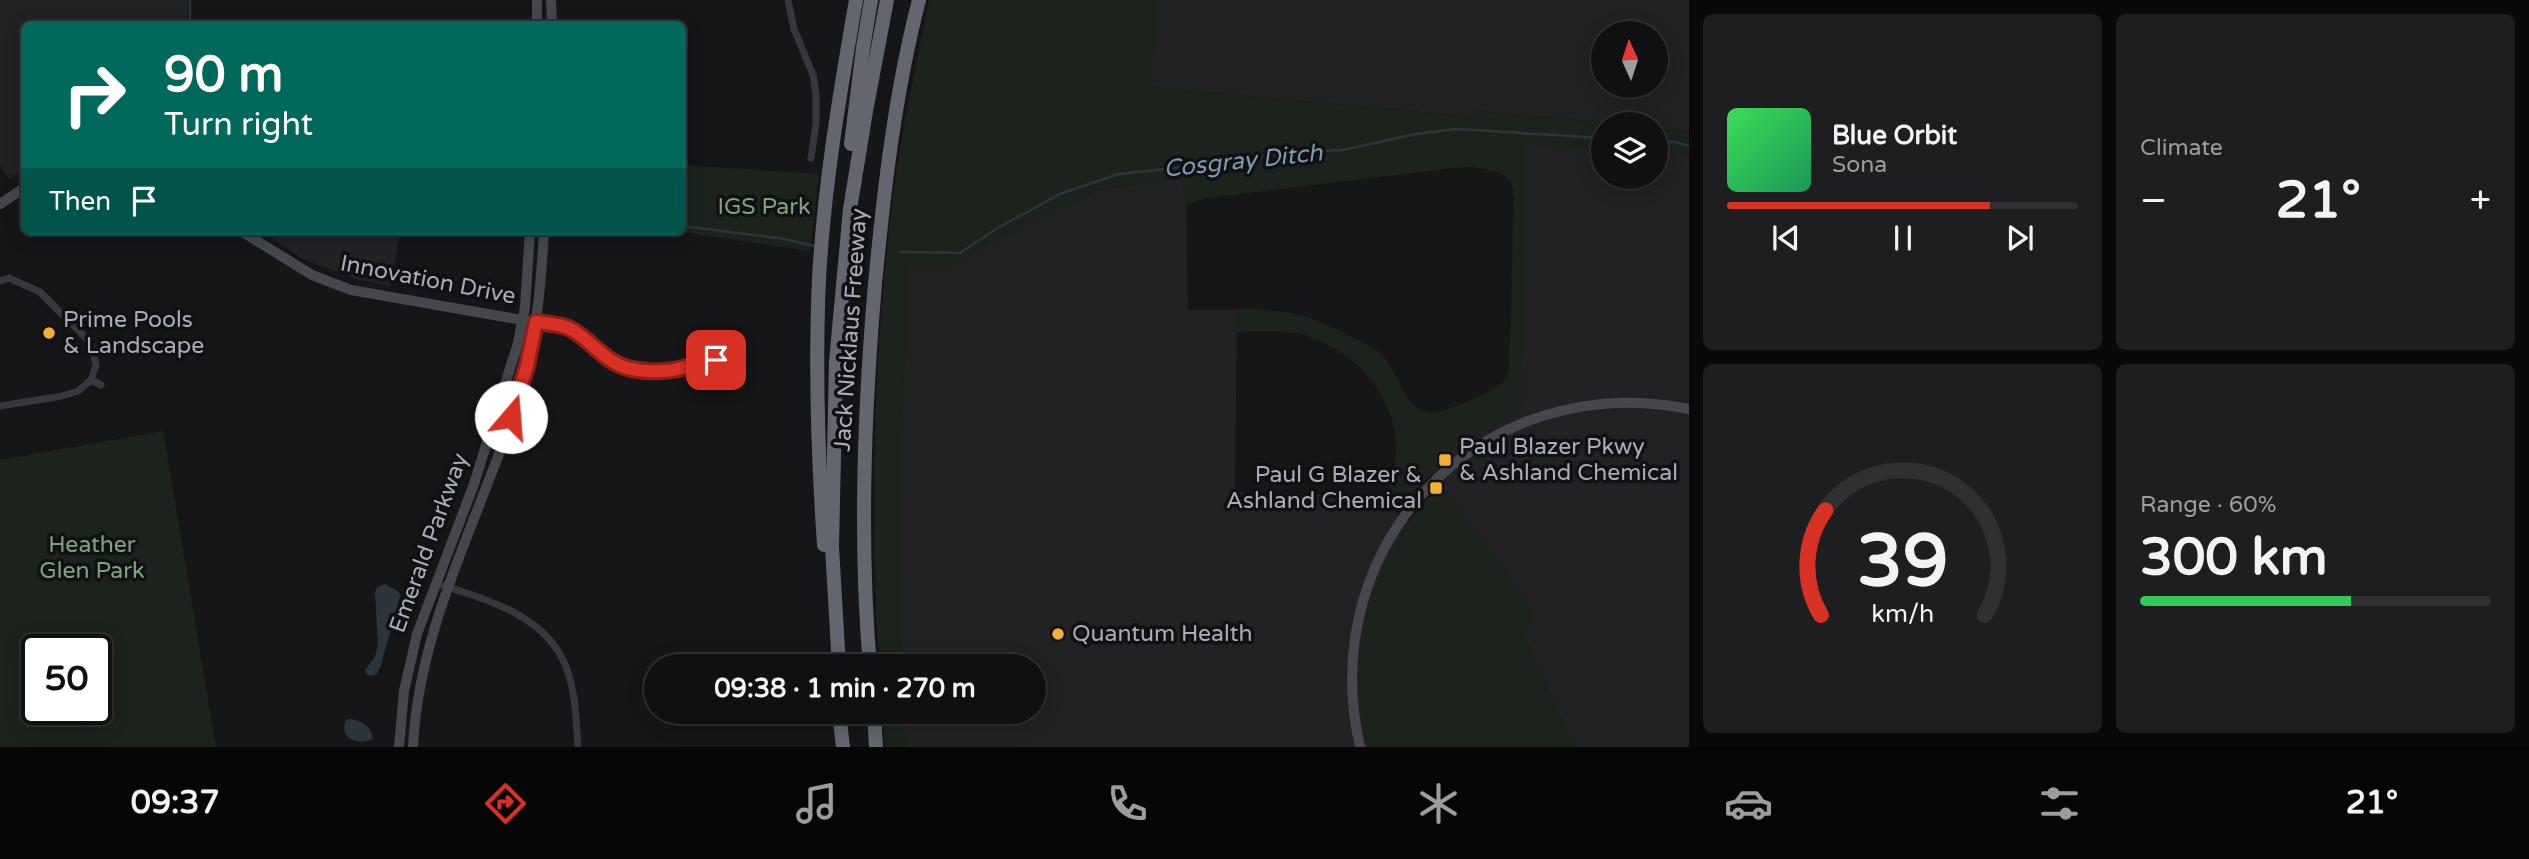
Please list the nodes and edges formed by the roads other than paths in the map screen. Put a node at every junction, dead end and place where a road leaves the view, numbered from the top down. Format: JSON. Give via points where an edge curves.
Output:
{"nodes":[{"id":1,"x":537,"y":0,"type":"edge"},
{"id":2,"x":551,"y":0,"type":"edge"},
{"id":3,"x":788,"y":0,"type":"edge"},
{"id":4,"x":856,"y":0,"type":"edge"},
{"id":5,"x":871,"y":0,"type":"edge"},
{"id":6,"x":887,"y":0,"type":"edge"},
{"id":7,"x":919,"y":0,"type":"edge"},
{"id":8,"x":537,"y":21,"type":"edge"},
{"id":9,"x":552,"y":21,"type":"edge"},
{"id":10,"x":811,"y":158,"type":"dead end"},
{"id":11,"x":21,"y":190,"type":"edge"},
{"id":12,"x":0,"y":204,"type":"edge"},
{"id":13,"x":247,"y":235,"type":"edge"},
{"id":14,"x":530,"y":235,"type":"edge"},
{"id":15,"x":544,"y":235,"type":"edge"},
{"id":16,"x":844,"y":271,"type":"junction"},
{"id":17,"x":0,"y":281,"type":"edge"},
{"id":18,"x":523,"y":320,"type":"junction"},
{"id":19,"x":536,"y":322,"type":"junction"},
{"id":20,"x":695,"y":364,"type":"dead end"},
{"id":21,"x":91,"y":380,"type":"junction"},
{"id":22,"x":101,"y":385,"type":"dead end"},
{"id":23,"x":0,"y":406,"type":"edge"},
{"id":24,"x":1689,"y":410,"type":"edge"},
{"id":25,"x":435,"y":583,"type":"junction"},
{"id":26,"x":448,"y":587,"type":"junction"},
{"id":27,"x":833,"y":654,"type":"edge"},
{"id":28,"x":838,"y":654,"type":"edge"},
{"id":29,"x":869,"y":654,"type":"edge"},
{"id":30,"x":842,"y":724,"type":"edge"},
{"id":31,"x":875,"y":724,"type":"edge"},
{"id":32,"x":399,"y":747,"type":"edge"},
{"id":33,"x":413,"y":747,"type":"edge"},
{"id":34,"x":578,"y":747,"type":"edge"},
{"id":35,"x":844,"y":747,"type":"edge"},
{"id":36,"x":876,"y":747,"type":"edge"},
{"id":37,"x":1360,"y":747,"type":"edge"}],
"edges":[{"from":1,"to":8,"type":"main road"},
{"from":2,"to":9,"type":"main road"},
{"from":3,"to":10,"type":"street","via":[[816,94]]},
{"from":4,"to":27,"type":"highway","via":[[819,280],[821,505]]},
{"from":5,"to":16,"type":"highway","via":[[853,124]]},
{"from":6,"to":16,"type":"highway","name":"Jack Nicklaus Freeway","via":[[854,184]]},
{"from":7,"to":29,"type":"highway","name":"Jack Nicklaus Freeway","via":[[882,207],[870,335],[865,430]]},
{"from":11,"to":12,"type":"main road"},
{"from":13,"to":18,"type":"main road","name":"Innovation Drive","via":[[312,275],[351,290]]},
{"from":14,"to":18,"type":"main road","name":"Emerald Parkway"},
{"from":15,"to":19,"type":"main road","name":"Emerald Parkway"},
{"from":16,"to":28,"type":"highway","name":"Jack Nicklaus Freeway","via":[[836,362],[832,547]]},
{"from":17,"to":21,"type":"street","via":[[9,278],[40,292],[85,337],[96,365]]},
{"from":18,"to":19,"type":"main road","name":"Innovation Drive"},
{"from":18,"to":25,"type":"main road","name":"Emerald Parkway","via":[[497,414]]},
{"from":19,"to":20,"type":"street","via":[[573,330],[621,366],[673,370]]},
{"from":19,"to":26,"type":"main road","name":"Emerald Parkway","via":[[511,417]]},
{"from":21,"to":22,"type":"street"},
{"from":21,"to":23,"type":"street","via":[[70,394]]},
{"from":24,"to":37,"type":"main road","via":[[1646,403],[1574,407],[1512,427],[1479,445],[1431,483],[1386,544],[1361,607],[1351,677]]},
{"from":25,"to":26,"type":"street"},
{"from":25,"to":32,"type":"main road","name":"Emerald Parkway","via":[[408,668]]},
{"from":26,"to":33,"type":"main road","name":"Emerald Parkway","via":[[424,671]]},
{"from":26,"to":34,"type":"street","via":[[521,616],[553,643],[570,680]]},
{"from":30,"to":35,"type":"highway"},
{"from":31,"to":36,"type":"highway"}]}
